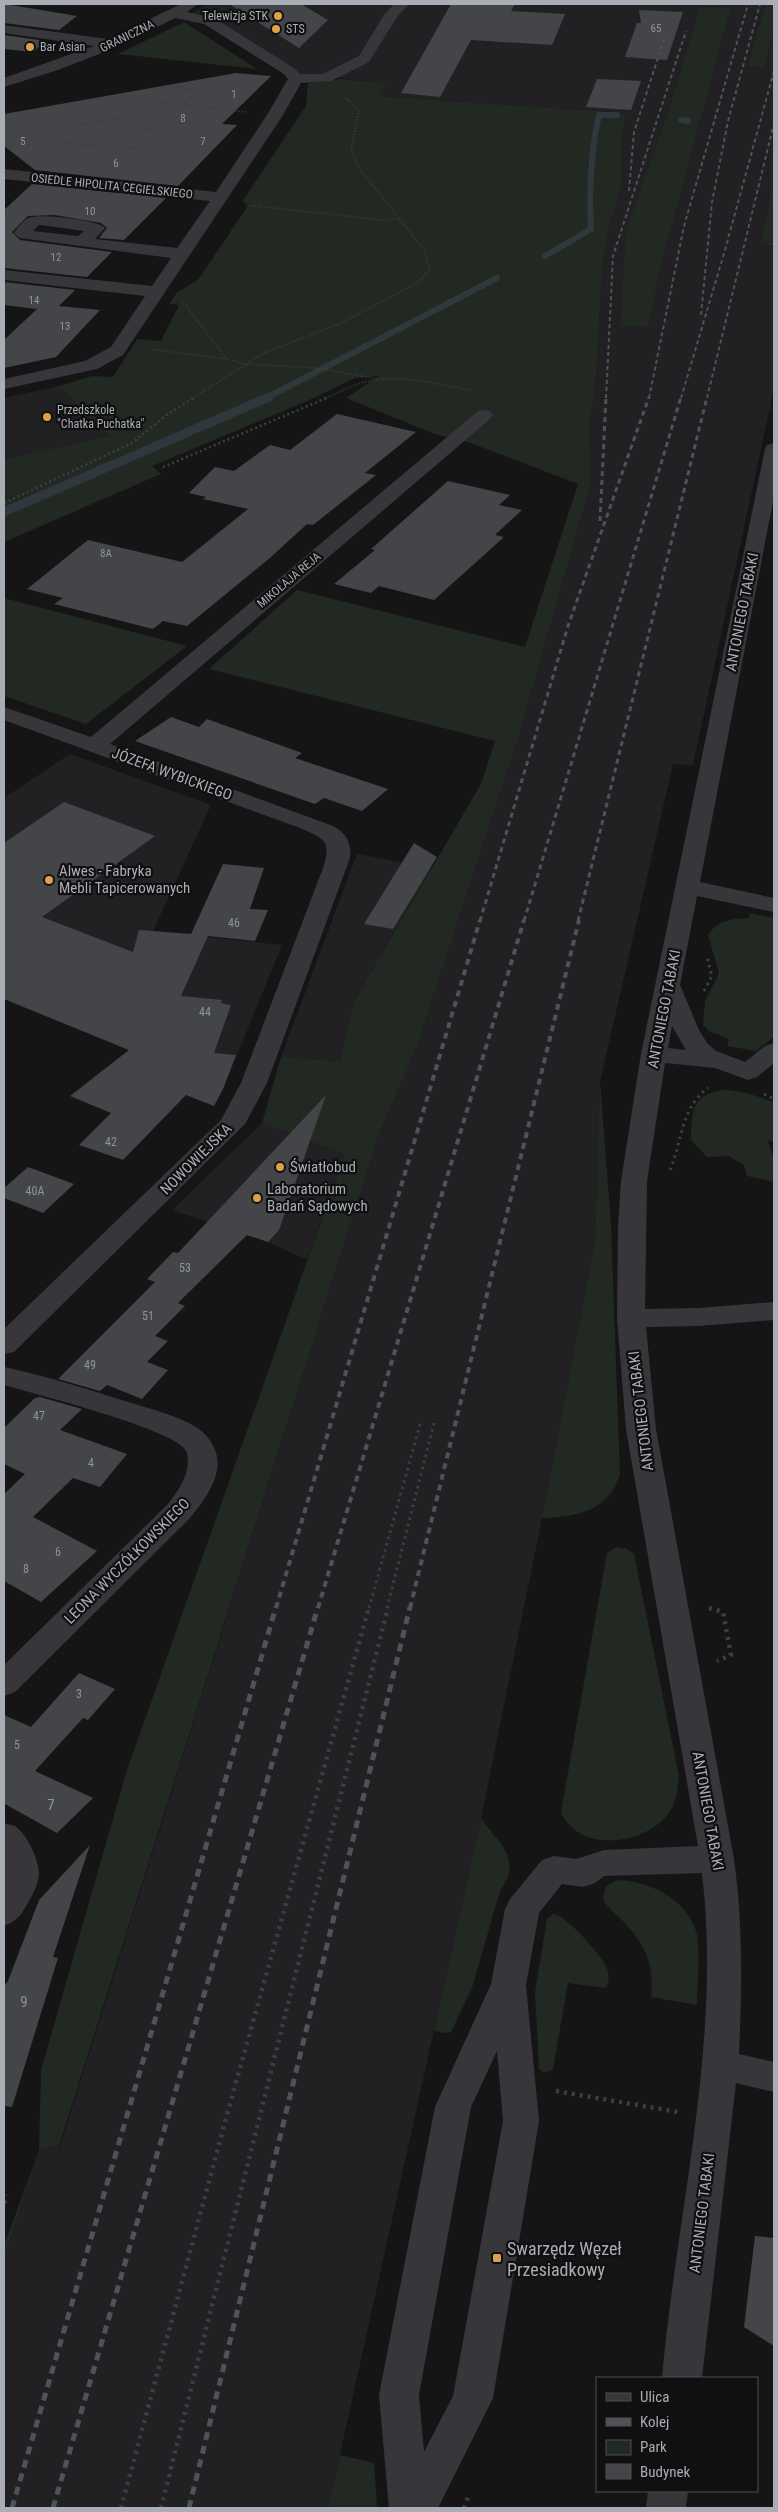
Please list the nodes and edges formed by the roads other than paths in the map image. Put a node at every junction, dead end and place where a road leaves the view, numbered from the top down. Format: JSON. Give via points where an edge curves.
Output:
{"nodes":[{"id":1,"x":191,"y":4,"type":"edge"},
{"id":2,"x":402,"y":4,"type":"edge"},
{"id":3,"x":173,"y":13,"type":"junction"},
{"id":4,"x":4,"y":29,"type":"edge"},
{"id":5,"x":113,"y":44,"type":"junction"},
{"id":6,"x":295,"y":82,"type":"junction"},
{"id":7,"x":4,"y":83,"type":"edge"},
{"id":8,"x":4,"y":174,"type":"edge"},
{"id":9,"x":219,"y":200,"type":"junction"},
{"id":10,"x":82,"y":242,"type":"dead end"},
{"id":11,"x":182,"y":254,"type":"junction"},
{"id":12,"x":4,"y":275,"type":"edge"},
{"id":13,"x":157,"y":292,"type":"junction"},
{"id":14,"x":4,"y":384,"type":"edge"},
{"id":15,"x":484,"y":415,"type":"road end"},
{"id":16,"x":774,"y":449,"type":"edge"},
{"id":17,"x":4,"y":713,"type":"edge"},
{"id":18,"x":94,"y":746,"type":"junction"},
{"id":19,"x":338,"y":839,"type":"joint"},
{"id":20,"x":688,"y":887,"type":"junction"},
{"id":21,"x":774,"y":905,"type":"edge"},
{"id":22,"x":668,"y":985,"type":"junction"},
{"id":23,"x":774,"y":1051,"type":"edge"},
{"id":24,"x":654,"y":1054,"type":"junction"},
{"id":25,"x":719,"y":1061,"type":"junction"},
{"id":26,"x":774,"y":1311,"type":"edge"},
{"id":27,"x":631,"y":1318,"type":"junction"},
{"id":28,"x":4,"y":1345,"type":"edge"},
{"id":29,"x":4,"y":1376,"type":"edge"},
{"id":30,"x":4,"y":1684,"type":"edge"},
{"id":31,"x":4,"y":1836,"type":"edge"},
{"id":32,"x":717,"y":1859,"type":"junction"},
{"id":33,"x":4,"y":1912,"type":"edge"},
{"id":34,"x":509,"y":1984,"type":"junction"},
{"id":35,"x":720,"y":2066,"type":"junction"},
{"id":36,"x":774,"y":2077,"type":"edge"},
{"id":37,"x":682,"y":2377,"type":"edge"},
{"id":38,"x":668,"y":2492,"type":"edge"},
{"id":39,"x":409,"y":2508,"type":"edge"},
{"id":40,"x":418,"y":2508,"type":"edge"},
{"id":41,"x":666,"y":2508,"type":"edge"}],
"edges":[{"from":1,"to":3,"type":"street","name":"GRANICZNA"},
{"from":2,"to":6,"type":"street","via":[[391,15],[364,59],[326,78]]},
{"from":3,"to":5,"type":"street","name":"GRANICZNA"},
{"from":3,"to":6,"type":"street","via":[[209,21],[289,71]]},
{"from":4,"to":5,"type":"street"},
{"from":5,"to":7,"type":"street","name":"GRANICZNA"},
{"from":6,"to":9,"type":"street","name":"OSIEDLE HIPOLITA CEGIELSKIEGO"},
{"from":8,"to":9,"type":"street","name":"OSIEDLE HIPOLITA CEGIELSKIEGO"},
{"from":9,"to":11,"type":"street","name":"OSIEDLE HIPOLITA CEGIELSKIEGO"},
{"from":10,"to":11,"type":"street"},
{"from":11,"to":13,"type":"street","name":"OSIEDLE HIPOLITA CEGIELSKIEGO"},
{"from":12,"to":13,"type":"street"},
{"from":13,"to":14,"type":"street","name":"OSIEDLE HIPOLITA CEGIELSKIEGO","via":[[112,356],[91,365]]},
{"from":15,"to":18,"type":"street","name":"MIKOŁAJA REJA"},
{"from":16,"to":20,"type":"street","name":"ANTONIEGO TABAKI"},
{"from":17,"to":18,"type":"street","name":"JÓZEFA WYBICKIEGO"},
{"from":18,"to":19,"type":"street","name":"JÓZEFA WYBICKIEGO","via":[[308,823]]},
{"from":19,"to":28,"type":"street","name":"NOWOWIEJSKA","via":[[340,853],[254,1083],[232,1124]]},
{"from":20,"to":21,"type":"street"},
{"from":20,"to":22,"type":"street","name":"ANTONIEGO TABAKI"},
{"from":22,"to":24,"type":"street","name":"ANTONIEGO TABAKI"},
{"from":22,"to":25,"type":"street","via":[[687,1036]]},
{"from":23,"to":25,"type":"street","via":[[748,1072]]},
{"from":24,"to":25,"type":"street"},
{"from":24,"to":27,"type":"street","name":"ANTONIEGO TABAKI","via":[[634,1181]]},
{"from":26,"to":27,"type":"street"},
{"from":27,"to":32,"type":"street","name":"ANTONIEGO TABAKI","via":[[641,1429]]},
{"from":29,"to":30,"type":"street","name":"LEONA WYCZÓŁKOWSKIEGO","via":[[104,1404],[179,1430],[196,1441],[202,1452],[203,1464],[195,1489],[179,1511]]},
{"from":31,"to":33,"type":"street","via":[[17,1851],[21,1866],[20,1884]]},
{"from":32,"to":34,"type":"street","via":[[604,1863],[591,1866],[583,1874],[554,1869],[522,1909]]},
{"from":32,"to":35,"type":"street","name":"ANTONIEGO TABAKI","via":[[725,1942]]},
{"from":34,"to":39,"type":"street","via":[[453,2107],[399,2395]]},
{"from":34,"to":40,"type":"street","via":[[522,2121],[473,2398]]},
{"from":35,"to":36,"type":"street"},
{"from":35,"to":37,"type":"street","name":"ANTONIEGO TABAKI"},
{"from":38,"to":41,"type":"street"}]}
